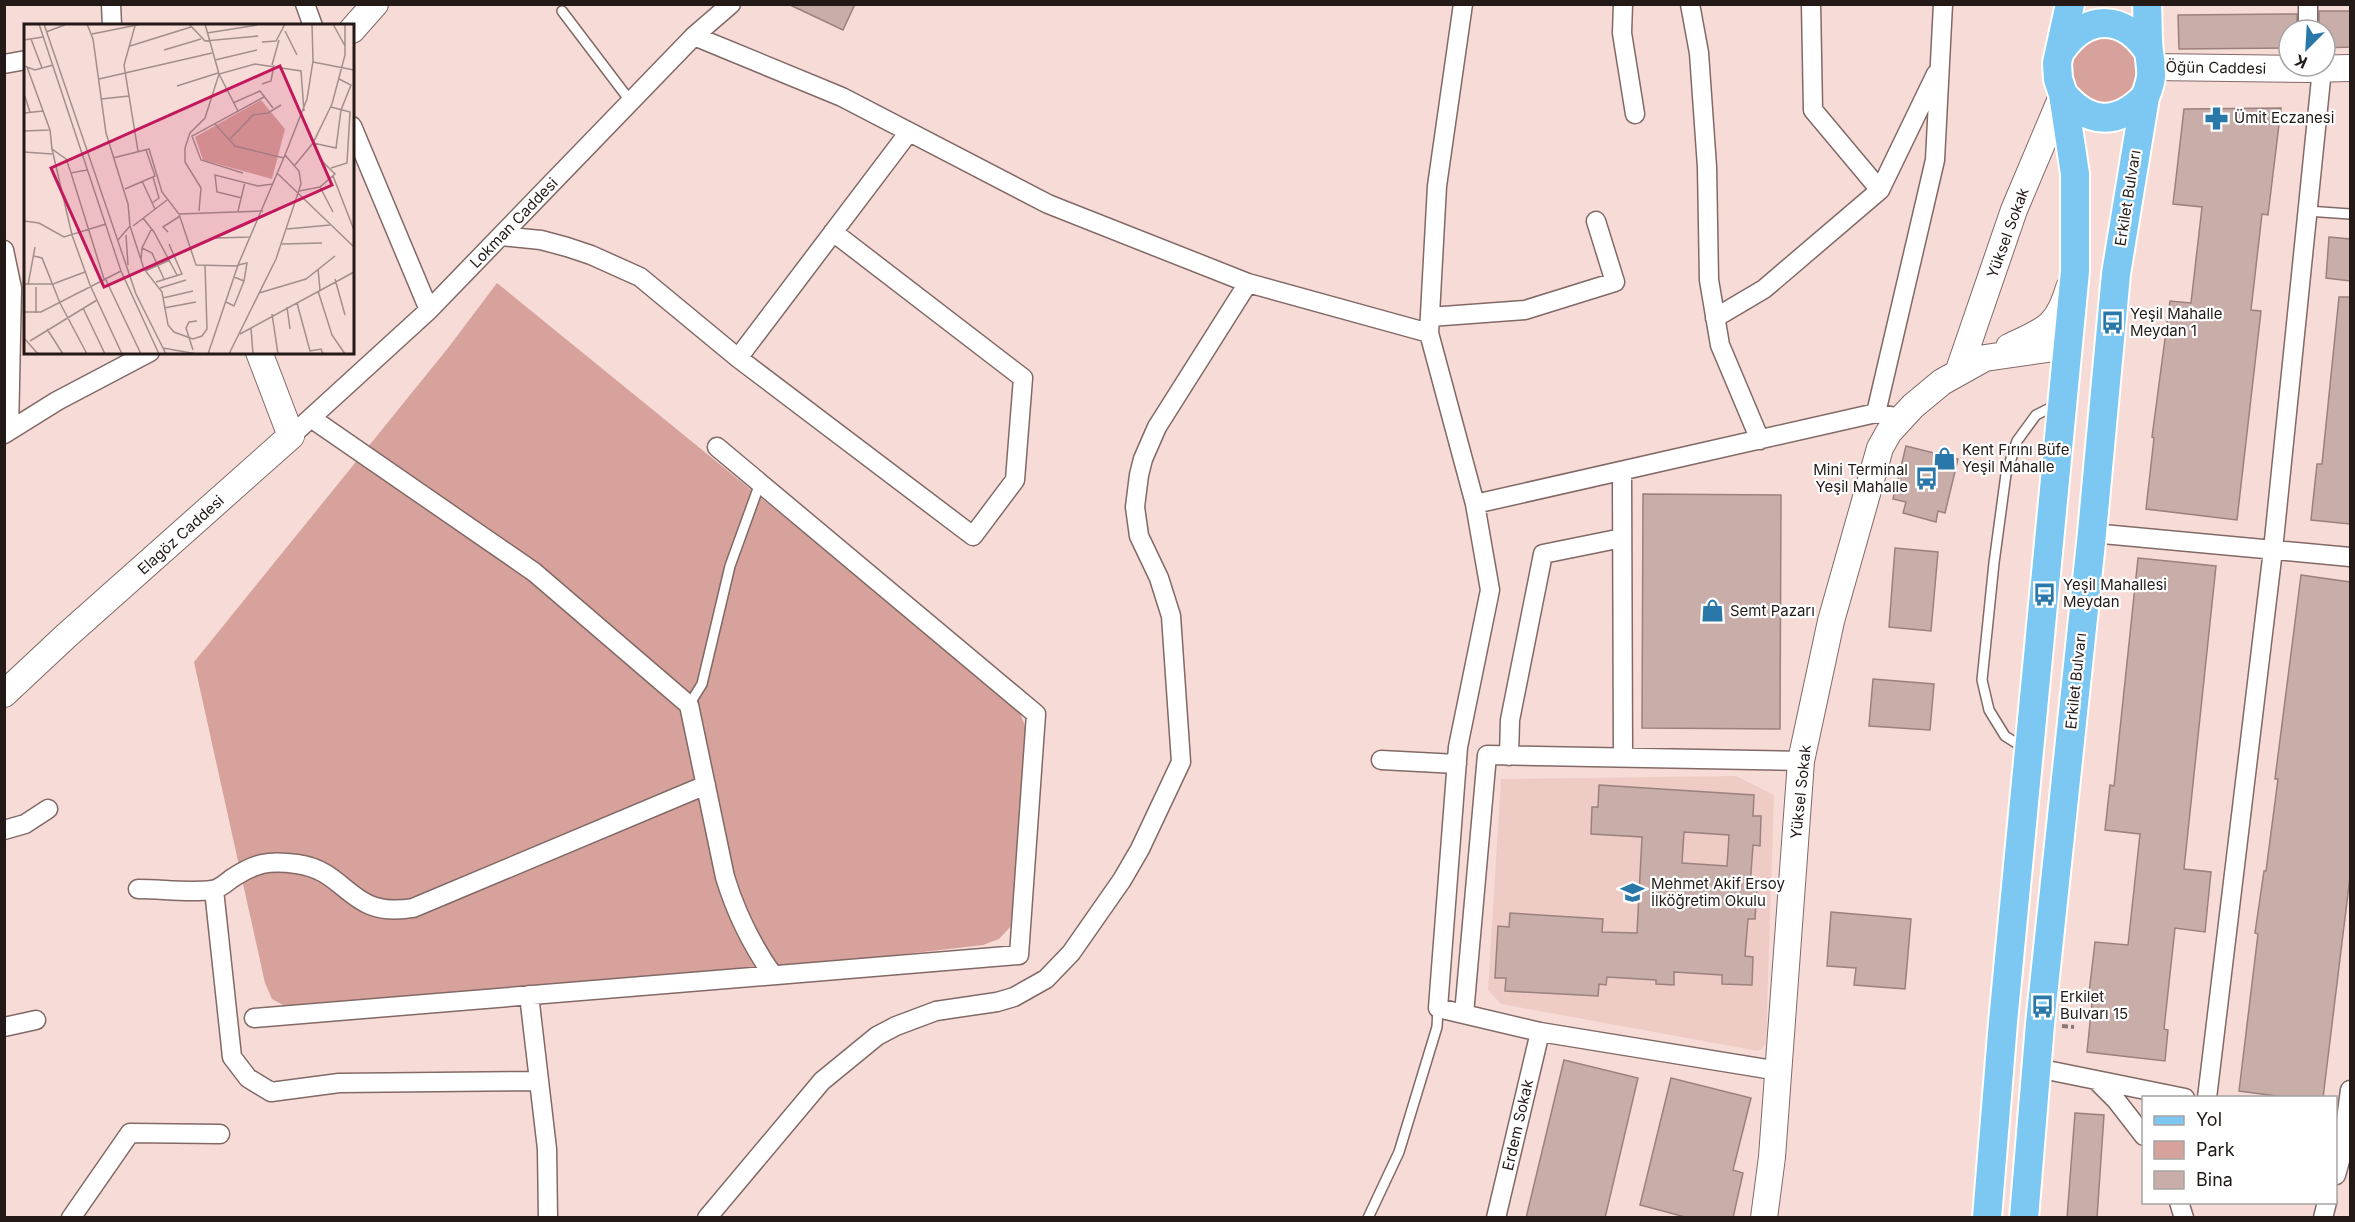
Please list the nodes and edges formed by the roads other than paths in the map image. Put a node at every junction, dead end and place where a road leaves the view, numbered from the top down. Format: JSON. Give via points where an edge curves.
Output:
{"nodes":[{"id":1,"x":111,"y":4,"type":"edge"},
{"id":2,"x":305,"y":4,"type":"edge"},
{"id":3,"x":375,"y":4,"type":"edge"},
{"id":4,"x":731,"y":4,"type":"edge"},
{"id":5,"x":1463,"y":4,"type":"edge"},
{"id":6,"x":1623,"y":4,"type":"edge"},
{"id":7,"x":1690,"y":4,"type":"edge"},
{"id":8,"x":1811,"y":4,"type":"edge"},
{"id":9,"x":1943,"y":4,"type":"edge"},
{"id":10,"x":2070,"y":4,"type":"edge"},
{"id":11,"x":2147,"y":4,"type":"edge"},
{"id":12,"x":562,"y":11,"type":"dead end"},
{"id":13,"x":112,"y":24,"type":"edge"},
{"id":14,"x":312,"y":24,"type":"edge"},
{"id":15,"x":354,"y":28,"type":"edge"},
{"id":16,"x":694,"y":36,"type":"junction"},
{"id":17,"x":2062,"y":49,"type":"junction"},
{"id":18,"x":2151,"y":59,"type":"junction"},
{"id":19,"x":24,"y":60,"type":"edge"},
{"id":20,"x":4,"y":64,"type":"edge"},
{"id":21,"x":2277,"y":66,"type":"edge"},
{"id":22,"x":1940,"y":67,"type":"junction"},
{"id":23,"x":2313,"y":78,"type":"edge"},
{"id":24,"x":2063,"y":94,"type":"junction"},
{"id":25,"x":2145,"y":98,"type":"junction"},
{"id":26,"x":630,"y":102,"type":"junction"},
{"id":27,"x":1635,"y":114,"type":"dead end"},
{"id":28,"x":354,"y":131,"type":"edge"},
{"id":29,"x":909,"y":132,"type":"junction"},
{"id":30,"x":1880,"y":190,"type":"junction"},
{"id":31,"x":2307,"y":211,"type":"junction"},
{"id":32,"x":2350,"y":214,"type":"edge"},
{"id":33,"x":1596,"y":221,"type":"dead end"},
{"id":34,"x":833,"y":232,"type":"junction"},
{"id":35,"x":501,"y":236,"type":"junction"},
{"id":36,"x":4,"y":250,"type":"edge"},
{"id":37,"x":2075,"y":271,"type":"junction"},
{"id":38,"x":1248,"y":283,"type":"junction"},
{"id":39,"x":429,"y":310,"type":"junction"},
{"id":40,"x":1716,"y":318,"type":"junction"},
{"id":41,"x":1429,"y":325,"type":"junction"},
{"id":42,"x":2068,"y":346,"type":"junction"},
{"id":43,"x":146,"y":354,"type":"edge"},
{"id":44,"x":260,"y":354,"type":"edge"},
{"id":45,"x":738,"y":358,"type":"junction"},
{"id":46,"x":1985,"y":358,"type":"junction"},
{"id":47,"x":1958,"y":373,"type":"junction"},
{"id":48,"x":2063,"y":402,"type":"junction"},
{"id":49,"x":1888,"y":416,"type":"junction"},
{"id":50,"x":311,"y":418,"type":"junction"},
{"id":51,"x":6,"y":431,"type":"edge"},
{"id":52,"x":291,"y":436,"type":"junction"},
{"id":53,"x":1760,"y":440,"type":"junction"},
{"id":54,"x":717,"y":447,"type":"dead end"},
{"id":55,"x":1622,"y":472,"type":"junction"},
{"id":56,"x":760,"y":483,"type":"junction"},
{"id":57,"x":1475,"y":504,"type":"junction"},
{"id":58,"x":2092,"y":533,"type":"junction"},
{"id":59,"x":1622,"y":538,"type":"junction"},
{"id":60,"x":2273,"y":550,"type":"junction"},
{"id":61,"x":2350,"y":557,"type":"edge"},
{"id":62,"x":4,"y":694,"type":"edge"},
{"id":63,"x":689,"y":705,"type":"junction"},
{"id":64,"x":2030,"y":753,"type":"junction"},
{"id":65,"x":1509,"y":756,"type":"junction"},
{"id":66,"x":1623,"y":758,"type":"junction"},
{"id":67,"x":1381,"y":760,"type":"dead end"},
{"id":68,"x":1802,"y":761,"type":"junction"},
{"id":69,"x":1457,"y":764,"type":"junction"},
{"id":70,"x":706,"y":785,"type":"junction"},
{"id":71,"x":48,"y":809,"type":"dead end"},
{"id":72,"x":4,"y":830,"type":"edge"},
{"id":73,"x":138,"y":889,"type":"dead end"},
{"id":74,"x":214,"y":890,"type":"junction"},
{"id":75,"x":773,"y":975,"type":"junction"},
{"id":76,"x":528,"y":995,"type":"junction"},
{"id":77,"x":1438,"y":1008,"type":"junction"},
{"id":78,"x":1464,"y":1014,"type":"junction"},
{"id":79,"x":254,"y":1018,"type":"dead end"},
{"id":80,"x":36,"y":1020,"type":"dead end"},
{"id":81,"x":4,"y":1027,"type":"edge"},
{"id":82,"x":1540,"y":1032,"type":"junction"},
{"id":83,"x":2037,"y":1068,"type":"junction"},
{"id":84,"x":1779,"y":1071,"type":"junction"},
{"id":85,"x":2096,"y":1080,"type":"junction"},
{"id":86,"x":539,"y":1081,"type":"junction"},
{"id":87,"x":2350,"y":1090,"type":"edge"},
{"id":88,"x":2176,"y":1096,"type":"edge"},
{"id":89,"x":2207,"y":1096,"type":"edge"},
{"id":90,"x":2142,"y":1133,"type":"edge"},
{"id":91,"x":220,"y":1134,"type":"dead end"},
{"id":92,"x":2337,"y":1171,"type":"edge"},
{"id":93,"x":70,"y":1218,"type":"edge"},
{"id":94,"x":548,"y":1218,"type":"edge"},
{"id":95,"x":707,"y":1218,"type":"edge"},
{"id":96,"x":1368,"y":1218,"type":"edge"},
{"id":97,"x":1496,"y":1218,"type":"edge"},
{"id":98,"x":1764,"y":1218,"type":"edge"},
{"id":99,"x":1987,"y":1218,"type":"edge"},
{"id":100,"x":2024,"y":1218,"type":"edge"}],
"edges":[{"from":1,"to":13,"type":"street"},
{"from":2,"to":14,"type":"street"},
{"from":3,"to":15,"type":"street"},
{"from":4,"to":16,"type":"street","name":"Lokman Caddesi"},
{"from":5,"to":41,"type":"street","via":[[1437,186]]},
{"from":6,"to":27,"type":"street","via":[[1622,33]]},
{"from":7,"to":40,"type":"street","via":[[1700,53],[1709,280]]},
{"from":8,"to":30,"type":"street","via":[[1813,110]]},
{"from":9,"to":22,"type":"street"},
{"from":10,"to":17,"type":"main road"},
{"from":11,"to":18,"type":"main road","name":"Erkilet Bulvarı"},
{"from":12,"to":26,"type":"lane"},
{"from":16,"to":26,"type":"street","name":"Lokman Caddesi"},
{"from":16,"to":29,"type":"street","via":[[842,97]]},
{"from":17,"to":18,"type":"main road","via":[[2084,27],[2114,23],[2141,39]]},
{"from":17,"to":24,"type":"main road","via":[[2057,63]]},
{"from":18,"to":21,"type":"street","name":"Öğün Caddesi"},
{"from":18,"to":25,"type":"main road","name":"Erkilet Bulvarı","via":[[2151,83]]},
{"from":19,"to":20,"type":"street"},
{"from":22,"to":30,"type":"street"},
{"from":22,"to":49,"type":"street","via":[[1935,160]]},
{"from":23,"to":31,"type":"street"},
{"from":24,"to":25,"type":"main road","via":[[2087,115],[2103,118],[2119,116]]},
{"from":24,"to":37,"type":"main road","via":[[2075,174]]},
{"from":24,"to":47,"type":"street","name":"Yüksel Sokak","via":[[2014,210]]},
{"from":25,"to":58,"type":"main road","name":"Erkilet Bulvarı","via":[[2116,274]]},
{"from":26,"to":35,"type":"street","name":"Lokman Caddesi"},
{"from":28,"to":39,"type":"street"},
{"from":29,"to":34,"type":"street"},
{"from":29,"to":38,"type":"street","via":[[1048,204]]},
{"from":30,"to":40,"type":"street","via":[[1764,289]]},
{"from":31,"to":32,"type":"lane"},
{"from":31,"to":60,"type":"street"},
{"from":33,"to":41,"type":"street","via":[[1615,282],[1525,310]]},
{"from":34,"to":45,"type":"street"},
{"from":34,"to":45,"type":"street","via":[[1023,378],[1015,480],[973,536]]},
{"from":35,"to":39,"type":"street","name":"Lokman Caddesi"},
{"from":35,"to":45,"type":"street","via":[[567,247],[640,277]]},
{"from":36,"to":51,"type":"street","via":[[12,288]]},
{"from":37,"to":42,"type":"main road"},
{"from":37,"to":46,"type":"street","via":[[2056,320],[2044,330]]},
{"from":38,"to":41,"type":"street"},
{"from":38,"to":95,"type":"street","via":[[1157,427],[1138,475],[1138,536],[1160,578],[1172,616],[1181,762],[1140,849],[1071,953],[1046,979],[1014,997],[936,1011],[877,1036],[822,1081]]},
{"from":39,"to":50,"type":"street","name":"Lokman Caddesi"},
{"from":40,"to":53,"type":"street","via":[[1720,345]]},
{"from":41,"to":57,"type":"street"},
{"from":42,"to":46,"type":"street","name":"Yüksel Sokak"},
{"from":42,"to":48,"type":"main road"},
{"from":43,"to":51,"type":"street"},
{"from":44,"to":52,"type":"street"},
{"from":46,"to":47,"type":"street","name":"Yüksel Sokak"},
{"from":47,"to":49,"type":"street","name":"Yüksel Sokak"},
{"from":48,"to":64,"type":"main road"},
{"from":48,"to":64,"type":"lane","via":[[2036,415],[2017,441],[2006,474],[1982,680],[1989,710],[2005,736]]},
{"from":49,"to":53,"type":"street"},
{"from":49,"to":68,"type":"street","name":"Yüksel Sokak","via":[[1831,621]]},
{"from":50,"to":52,"type":"street","name":"Lokman Caddesi"},
{"from":50,"to":63,"type":"street","via":[[534,572]]},
{"from":52,"to":62,"type":"street","name":"Elagöz Caddesi"},
{"from":53,"to":55,"type":"street"},
{"from":54,"to":56,"type":"street"},
{"from":55,"to":57,"type":"street"},
{"from":55,"to":59,"type":"street"},
{"from":56,"to":63,"type":"lane","via":[[730,566],[702,684]]},
{"from":56,"to":75,"type":"street","via":[[1036,714],[1019,955]]},
{"from":57,"to":69,"type":"street","via":[[1490,590]]},
{"from":58,"to":60,"type":"street"},
{"from":58,"to":83,"type":"main road","name":"Erkilet Bulvarı"},
{"from":59,"to":65,"type":"street","via":[[1543,554],[1510,720]]},
{"from":59,"to":66,"type":"street"},
{"from":60,"to":61,"type":"street"},
{"from":60,"to":89,"type":"street"},
{"from":63,"to":70,"type":"street"},
{"from":64,"to":99,"type":"main road"},
{"from":65,"to":66,"type":"street"},
{"from":65,"to":78,"type":"street","via":[[1487,755]]},
{"from":66,"to":68,"type":"street"},
{"from":67,"to":69,"type":"street"},
{"from":68,"to":84,"type":"street","name":"Yüksel Sokak"},
{"from":69,"to":77,"type":"street"},
{"from":70,"to":74,"type":"street","via":[[413,908],[373,907],[316,869],[284,862],[250,866]]},
{"from":70,"to":75,"type":"street","via":[[732,900],[750,940]]},
{"from":71,"to":72,"type":"street","via":[[25,824]]},
{"from":73,"to":74,"type":"street"},
{"from":74,"to":86,"type":"street","via":[[232,1057],[259,1086],[271,1092],[339,1083]]},
{"from":75,"to":76,"type":"street"},
{"from":76,"to":79,"type":"street"},
{"from":76,"to":86,"type":"street"},
{"from":77,"to":78,"type":"street"},
{"from":77,"to":96,"type":"lane","via":[[1437,1027],[1399,1152]]},
{"from":78,"to":82,"type":"street"},
{"from":80,"to":81,"type":"street"},
{"from":82,"to":84,"type":"street"},
{"from":82,"to":97,"type":"street","name":"Erdem Sokak"},
{"from":83,"to":85,"type":"street"},
{"from":83,"to":100,"type":"main road","name":"Erkilet Bulvarı"},
{"from":84,"to":98,"type":"street","name":"Yüksel Sokak"},
{"from":85,"to":88,"type":"street"},
{"from":85,"to":90,"type":"street"},
{"from":86,"to":94,"type":"street","via":[[547,1149]]},
{"from":87,"to":92,"type":"street"},
{"from":91,"to":93,"type":"street","via":[[130,1132]]}]}
